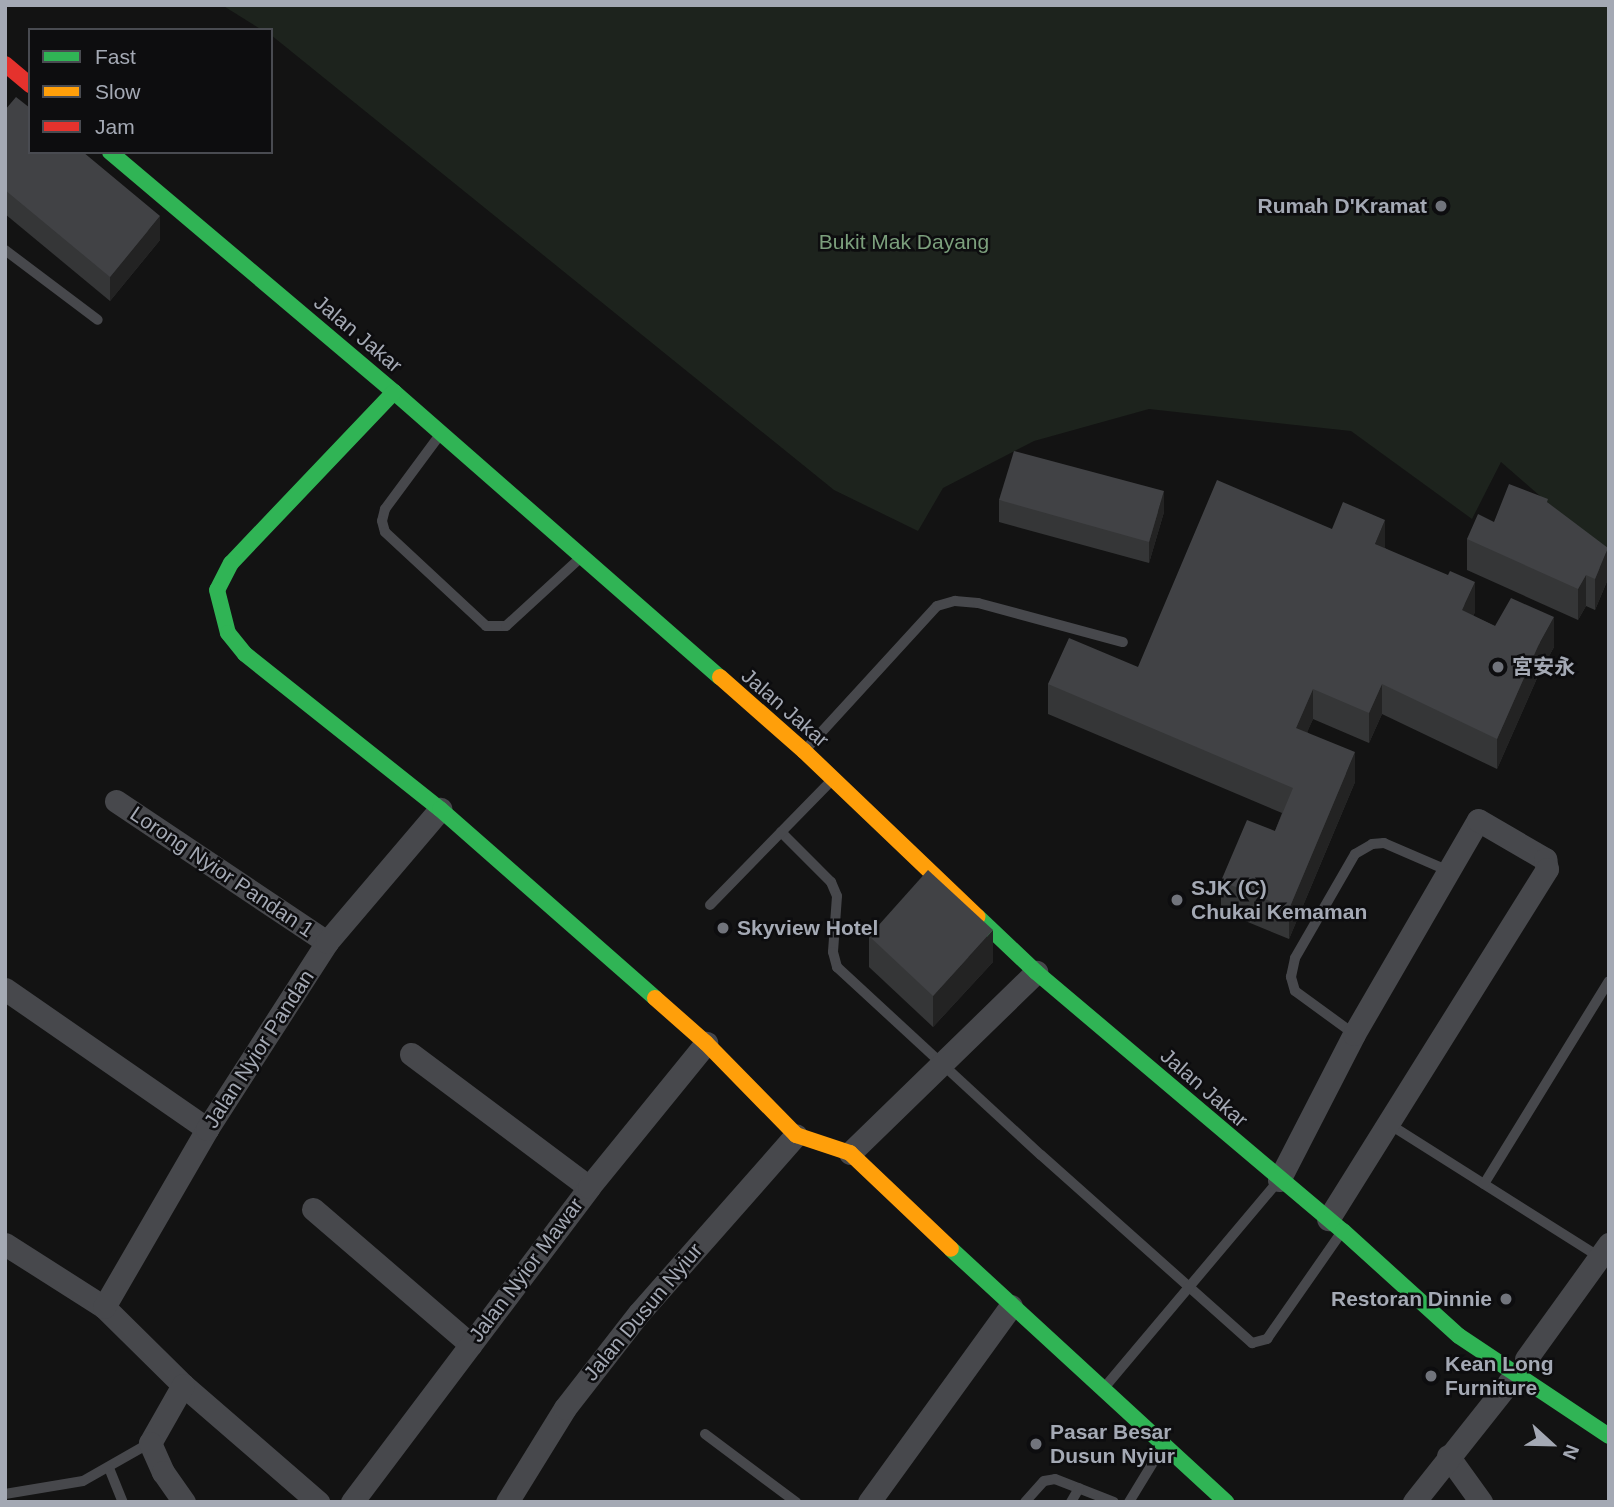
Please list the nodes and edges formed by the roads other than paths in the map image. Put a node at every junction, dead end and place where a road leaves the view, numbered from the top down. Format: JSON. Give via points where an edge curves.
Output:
{"nodes":[{"id":1,"x":5,"y":64,"type":"edge"},
{"id":2,"x":28,"y":83,"type":"edge"},
{"id":3,"x":112,"y":154,"type":"edge"},
{"id":4,"x":5,"y":250,"type":"edge"},
{"id":5,"x":98,"y":320,"type":"dead end"},
{"id":6,"x":394,"y":392,"type":"junction"},
{"id":7,"x":440,"y":434,"type":"junction"},
{"id":8,"x":580,"y":558,"type":"junction"},
{"id":9,"x":1123,"y":642,"type":"dead end"},
{"id":10,"x":804,"y":751,"type":"junction"},
{"id":11,"x":833,"y":779,"type":"junction"},
{"id":12,"x":116,"y":801,"type":"dead end"},
{"id":13,"x":440,"y":810,"type":"junction"},
{"id":14,"x":782,"y":832,"type":"junction"},
{"id":15,"x":1449,"y":871,"type":"junction"},
{"id":16,"x":710,"y":905,"type":"dead end"},
{"id":17,"x":327,"y":942,"type":"junction"},
{"id":18,"x":1037,"y":972,"type":"junction"},
{"id":19,"x":1609,"y":981,"type":"edge"},
{"id":20,"x":5,"y":989,"type":"edge"},
{"id":21,"x":1354,"y":1034,"type":"junction"},
{"id":22,"x":706,"y":1043,"type":"junction"},
{"id":23,"x":411,"y":1054,"type":"dead end"},
{"id":24,"x":941,"y":1064,"type":"junction"},
{"id":25,"x":1389,"y":1124,"type":"junction"},
{"id":26,"x":207,"y":1129,"type":"junction"},
{"id":27,"x":796,"y":1135,"type":"junction"},
{"id":28,"x":850,"y":1153,"type":"junction"},
{"id":29,"x":1279,"y":1180,"type":"junction"},
{"id":30,"x":1484,"y":1184,"type":"junction"},
{"id":31,"x":589,"y":1187,"type":"junction"},
{"id":32,"x":313,"y":1209,"type":"dead end"},
{"id":33,"x":1336,"y":1225,"type":"junction"},
{"id":34,"x":5,"y":1244,"type":"edge"},
{"id":35,"x":1604,"y":1250,"type":"edge"},
{"id":36,"x":1191,"y":1286,"type":"junction"},
{"id":37,"x":1425,"y":1302,"type":"junction"},
{"id":38,"x":104,"y":1307,"type":"junction"},
{"id":39,"x":1011,"y":1307,"type":"junction"},
{"id":40,"x":1467,"y":1321,"type":"dead end"},
{"id":41,"x":471,"y":1345,"type":"junction"},
{"id":42,"x":1523,"y":1363,"type":"junction"},
{"id":43,"x":183,"y":1385,"type":"junction"},
{"id":44,"x":1102,"y":1390,"type":"junction"},
{"id":45,"x":705,"y":1434,"type":"dead end"},
{"id":46,"x":1609,"y":1436,"type":"edge"},
{"id":47,"x":150,"y":1443,"type":"junction"},
{"id":48,"x":1163,"y":1445,"type":"junction"},
{"id":49,"x":1448,"y":1456,"type":"junction"},
{"id":50,"x":109,"y":1468,"type":"junction"},
{"id":51,"x":1079,"y":1488,"type":"junction"},
{"id":52,"x":5,"y":1494,"type":"edge"},
{"id":53,"x":123,"y":1502,"type":"edge"},
{"id":54,"x":184,"y":1502,"type":"edge"},
{"id":55,"x":318,"y":1502,"type":"edge"},
{"id":56,"x":352,"y":1502,"type":"edge"},
{"id":57,"x":507,"y":1502,"type":"edge"},
{"id":58,"x":796,"y":1502,"type":"edge"},
{"id":59,"x":869,"y":1502,"type":"edge"},
{"id":60,"x":1025,"y":1502,"type":"edge"},
{"id":61,"x":1070,"y":1502,"type":"edge"},
{"id":62,"x":1114,"y":1502,"type":"edge"},
{"id":63,"x":1129,"y":1502,"type":"edge"},
{"id":64,"x":1226,"y":1502,"type":"edge"},
{"id":65,"x":1414,"y":1502,"type":"edge"},
{"id":66,"x":1481,"y":1502,"type":"edge"}],
"edges":[{"from":1,"to":2,"type":"main road"},
{"from":3,"to":6,"type":"main road","name":"Jalan Jakar"},
{"from":4,"to":5,"type":"lane"},
{"from":6,"to":7,"type":"main road","name":"Jalan Jakar"},
{"from":6,"to":13,"type":"main road","via":[[231,563],[217,590],[228,633],[245,654]]},
{"from":7,"to":8,"type":"main road","name":"Jalan Jakar"},
{"from":7,"to":8,"type":"lane","via":[[385,509],[384,532],[486,626],[506,626]]},
{"from":8,"to":10,"type":"main road","name":"Jalan Jakar"},
{"from":9,"to":10,"type":"lane","via":[[978,603],[955,601],[937,606]]},
{"from":10,"to":11,"type":"main road","name":"Jalan Jakar"},
{"from":11,"to":14,"type":"lane"},
{"from":11,"to":18,"type":"main road","name":"Jalan Jakar"},
{"from":12,"to":17,"type":"street","name":"Lorong Nyior Pandan 1"},
{"from":13,"to":17,"type":"street","name":"Jalan Nyior Pandan"},
{"from":13,"to":22,"type":"main road"},
{"from":14,"to":16,"type":"lane"},
{"from":14,"to":24,"type":"lane","via":[[831,882],[837,896],[832,952],[837,967]]},
{"from":15,"to":21,"type":"street"},
{"from":15,"to":21,"type":"lane","via":[[1384,844],[1355,854],[1295,958],[1291,977],[1295,992]]},
{"from":15,"to":25,"type":"street","via":[[1478,820],[1545,859],[1547,869]]},
{"from":17,"to":26,"type":"street","name":"Jalan Nyior Pandan"},
{"from":18,"to":24,"type":"street"},
{"from":18,"to":29,"type":"main road","name":"Jalan Jakar"},
{"from":19,"to":30,"type":"lane"},
{"from":20,"to":26,"type":"street"},
{"from":21,"to":29,"type":"street"},
{"from":22,"to":27,"type":"main road"},
{"from":22,"to":31,"type":"street","name":"Jalan Nyior Mawar"},
{"from":23,"to":31,"type":"street"},
{"from":24,"to":28,"type":"street"},
{"from":24,"to":36,"type":"lane"},
{"from":25,"to":30,"type":"lane"},
{"from":25,"to":33,"type":"street"},
{"from":26,"to":38,"type":"street","name":"Jalan Nyior Pandan"},
{"from":27,"to":28,"type":"main road"},
{"from":27,"to":57,"type":"street","name":"Jalan Dusun Nyiur","via":[[639,1313],[565,1408]]},
{"from":28,"to":39,"type":"main road"},
{"from":29,"to":33,"type":"main road","name":"Jalan Jakar"},
{"from":29,"to":36,"type":"lane"},
{"from":30,"to":35,"type":"lane"},
{"from":31,"to":41,"type":"street","name":"Jalan Nyior Mawar"},
{"from":32,"to":41,"type":"street"},
{"from":33,"to":36,"type":"lane","via":[[1267,1339],[1252,1342]]},
{"from":33,"to":37,"type":"main road","name":"Jalan Jakar"},
{"from":34,"to":38,"type":"street"},
{"from":35,"to":42,"type":"street"},
{"from":36,"to":44,"type":"lane"},
{"from":37,"to":40,"type":"main road","name":"Jalan Jakar"},
{"from":37,"to":42,"type":"main road","name":"Jalan Jakar","via":[[1459,1336]]},
{"from":38,"to":43,"type":"street"},
{"from":39,"to":44,"type":"main road"},
{"from":39,"to":59,"type":"street"},
{"from":41,"to":56,"type":"street","name":"Jalan Nyior Mawar"},
{"from":42,"to":46,"type":"main road","name":"Jalan Jakar"},
{"from":42,"to":49,"type":"street"},
{"from":43,"to":47,"type":"street"},
{"from":43,"to":55,"type":"street"},
{"from":44,"to":48,"type":"main road"},
{"from":45,"to":58,"type":"lane"},
{"from":47,"to":50,"type":"lane"},
{"from":47,"to":54,"type":"street"},
{"from":48,"to":63,"type":"lane"},
{"from":48,"to":64,"type":"main road"},
{"from":49,"to":65,"type":"street"},
{"from":49,"to":66,"type":"street"},
{"from":50,"to":52,"type":"lane","via":[[61,1486]]},
{"from":50,"to":53,"type":"lane"},
{"from":51,"to":60,"type":"lane","via":[[1055,1479],[1044,1481]]},
{"from":51,"to":61,"type":"lane"},
{"from":51,"to":62,"type":"lane"}]}
